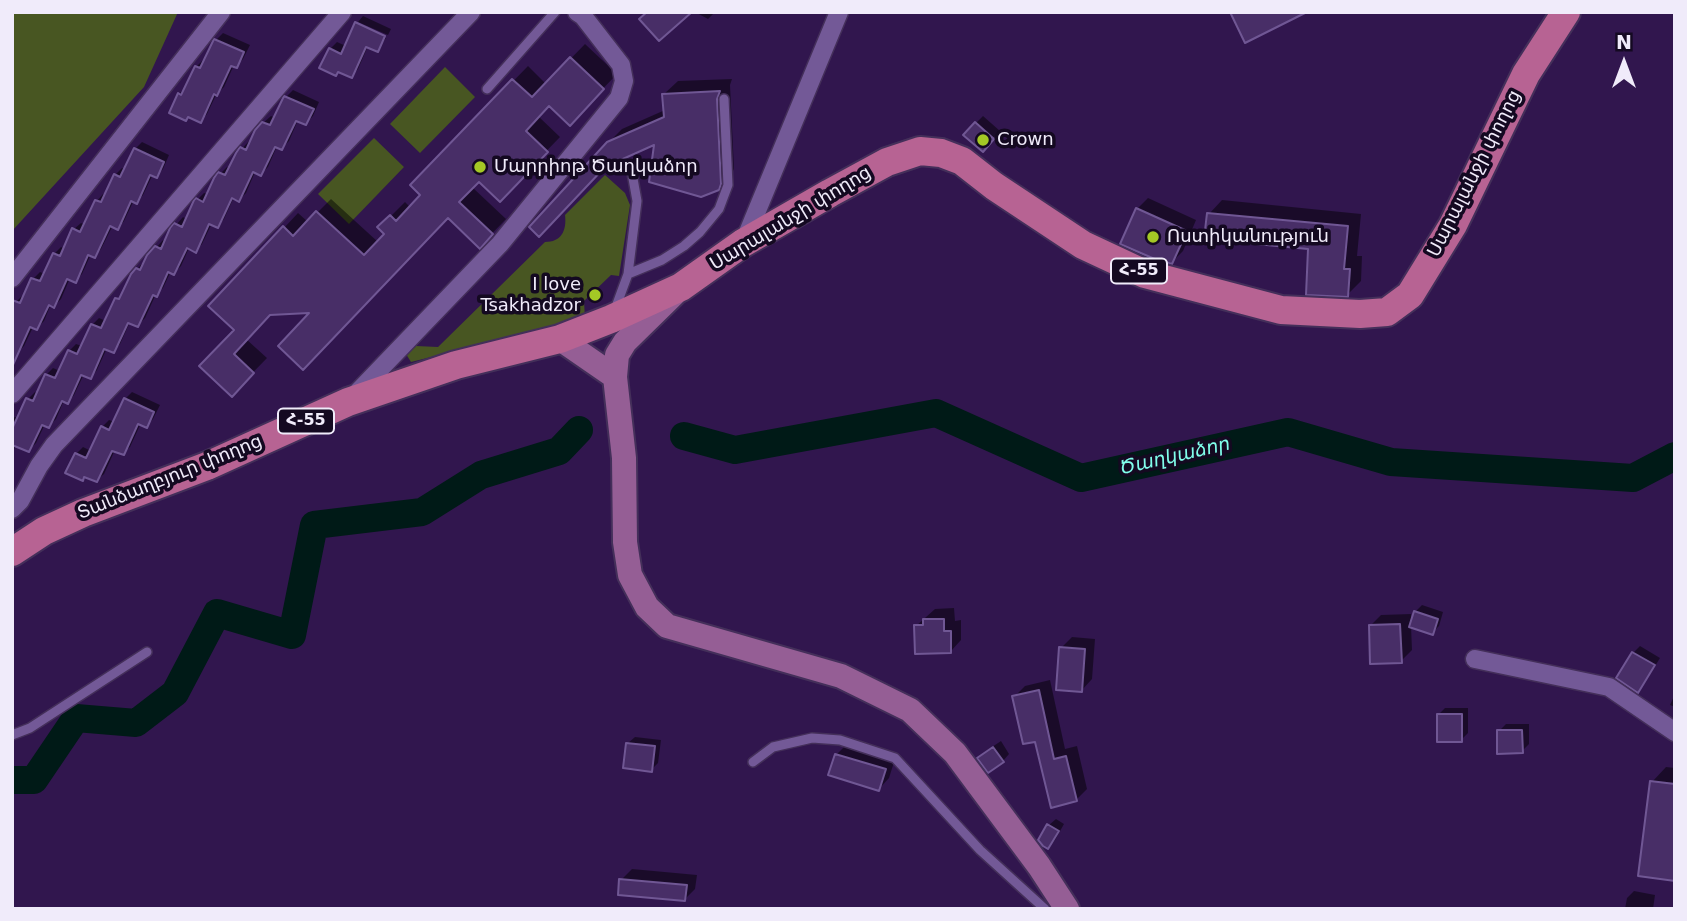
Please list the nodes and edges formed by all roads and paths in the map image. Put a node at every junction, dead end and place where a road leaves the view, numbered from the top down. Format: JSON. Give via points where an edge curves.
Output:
{"nodes":[{"id":1,"x":221,"y":12,"type":"edge"},
{"id":2,"x":342,"y":12,"type":"edge"},
{"id":3,"x":471,"y":12,"type":"edge"},
{"id":4,"x":555,"y":12,"type":"edge"},
{"id":5,"x":577,"y":12,"type":"edge"},
{"id":6,"x":839,"y":12,"type":"edge"},
{"id":7,"x":1566,"y":12,"type":"edge"},
{"id":8,"x":487,"y":89,"type":"dead end"},
{"id":9,"x":724,"y":99,"type":"dead end"},
{"id":10,"x":632,"y":173,"type":"dead end"},
{"id":11,"x":743,"y":243,"type":"junction"},
{"id":12,"x":628,"y":274,"type":"junction"},
{"id":13,"x":12,"y":278,"type":"edge"},
{"id":14,"x":681,"y":287,"type":"junction"},
{"id":15,"x":611,"y":319,"type":"junction"},
{"id":16,"x":560,"y":339,"type":"junction"},
{"id":17,"x":615,"y":377,"type":"junction"},
{"id":18,"x":12,"y":394,"type":"edge"},
{"id":19,"x":348,"y":402,"type":"junction"},
{"id":20,"x":12,"y":509,"type":"edge"},
{"id":21,"x":12,"y":552,"type":"edge"},
{"id":22,"x":147,"y":652,"type":"dead end"},
{"id":23,"x":1475,"y":659,"type":"dead end"},
{"id":24,"x":1675,"y":732,"type":"edge"},
{"id":25,"x":12,"y":735,"type":"edge"},
{"id":26,"x":753,"y":762,"type":"dead end"},
{"id":27,"x":1045,"y":909,"type":"edge"},
{"id":28,"x":1067,"y":909,"type":"edge"}],
"edges":[{"from":1,"to":13,"type":"street"},
{"from":2,"to":18,"type":"street"},
{"from":3,"to":20,"type":"street","via":[[54,445]]},
{"from":4,"to":8,"type":"lane"},
{"from":5,"to":19,"type":"street","via":[[621,65],[624,81],[619,98],[500,244]]},
{"from":6,"to":11,"type":"street"},
{"from":7,"to":11,"type":"main road","name":"Սարալանջի փողոց","number":"Հ-55","via":[[1526,74],[1446,236],[1410,296],[1387,312],[1281,310],[1145,274],[1083,245],[962,161],[941,153],[919,151],[887,163]]},
{"from":9,"to":12,"type":"lane","via":[[728,185],[719,209],[684,246]]},
{"from":10,"to":12,"type":"lane","via":[[637,201]]},
{"from":11,"to":14,"type":"main road","name":"Սարալանջի փողոց","number":"Հ-55"},
{"from":12,"to":15,"type":"lane"},
{"from":14,"to":15,"type":"main road","name":"Սարալանջի փողոց","number":"Հ-55"},
{"from":14,"to":17,"type":"street","via":[[625,342],[617,355]]},
{"from":15,"to":16,"type":"main road","name":"Տանձաղբյուր փողոց","number":"Հ-55"},
{"from":16,"to":17,"type":"street"},
{"from":16,"to":19,"type":"main road","name":"Տանձաղբյուր փողոց","number":"Հ-55","via":[[456,365]]},
{"from":17,"to":28,"type":"street","via":[[624,458],[625,542],[630,575],[647,607],[667,626],[841,676],[910,710],[954,753]]},
{"from":19,"to":21,"type":"main road","name":"Տանձաղբյուր փողոց","number":"Հ-55","via":[[207,466],[83,513]]},
{"from":22,"to":25,"type":"lane"},
{"from":23,"to":24,"type":"street","via":[[1609,687]]},
{"from":26,"to":27,"type":"lane","via":[[773,747],[812,738],[840,740],[895,758],[980,850]]}]}
